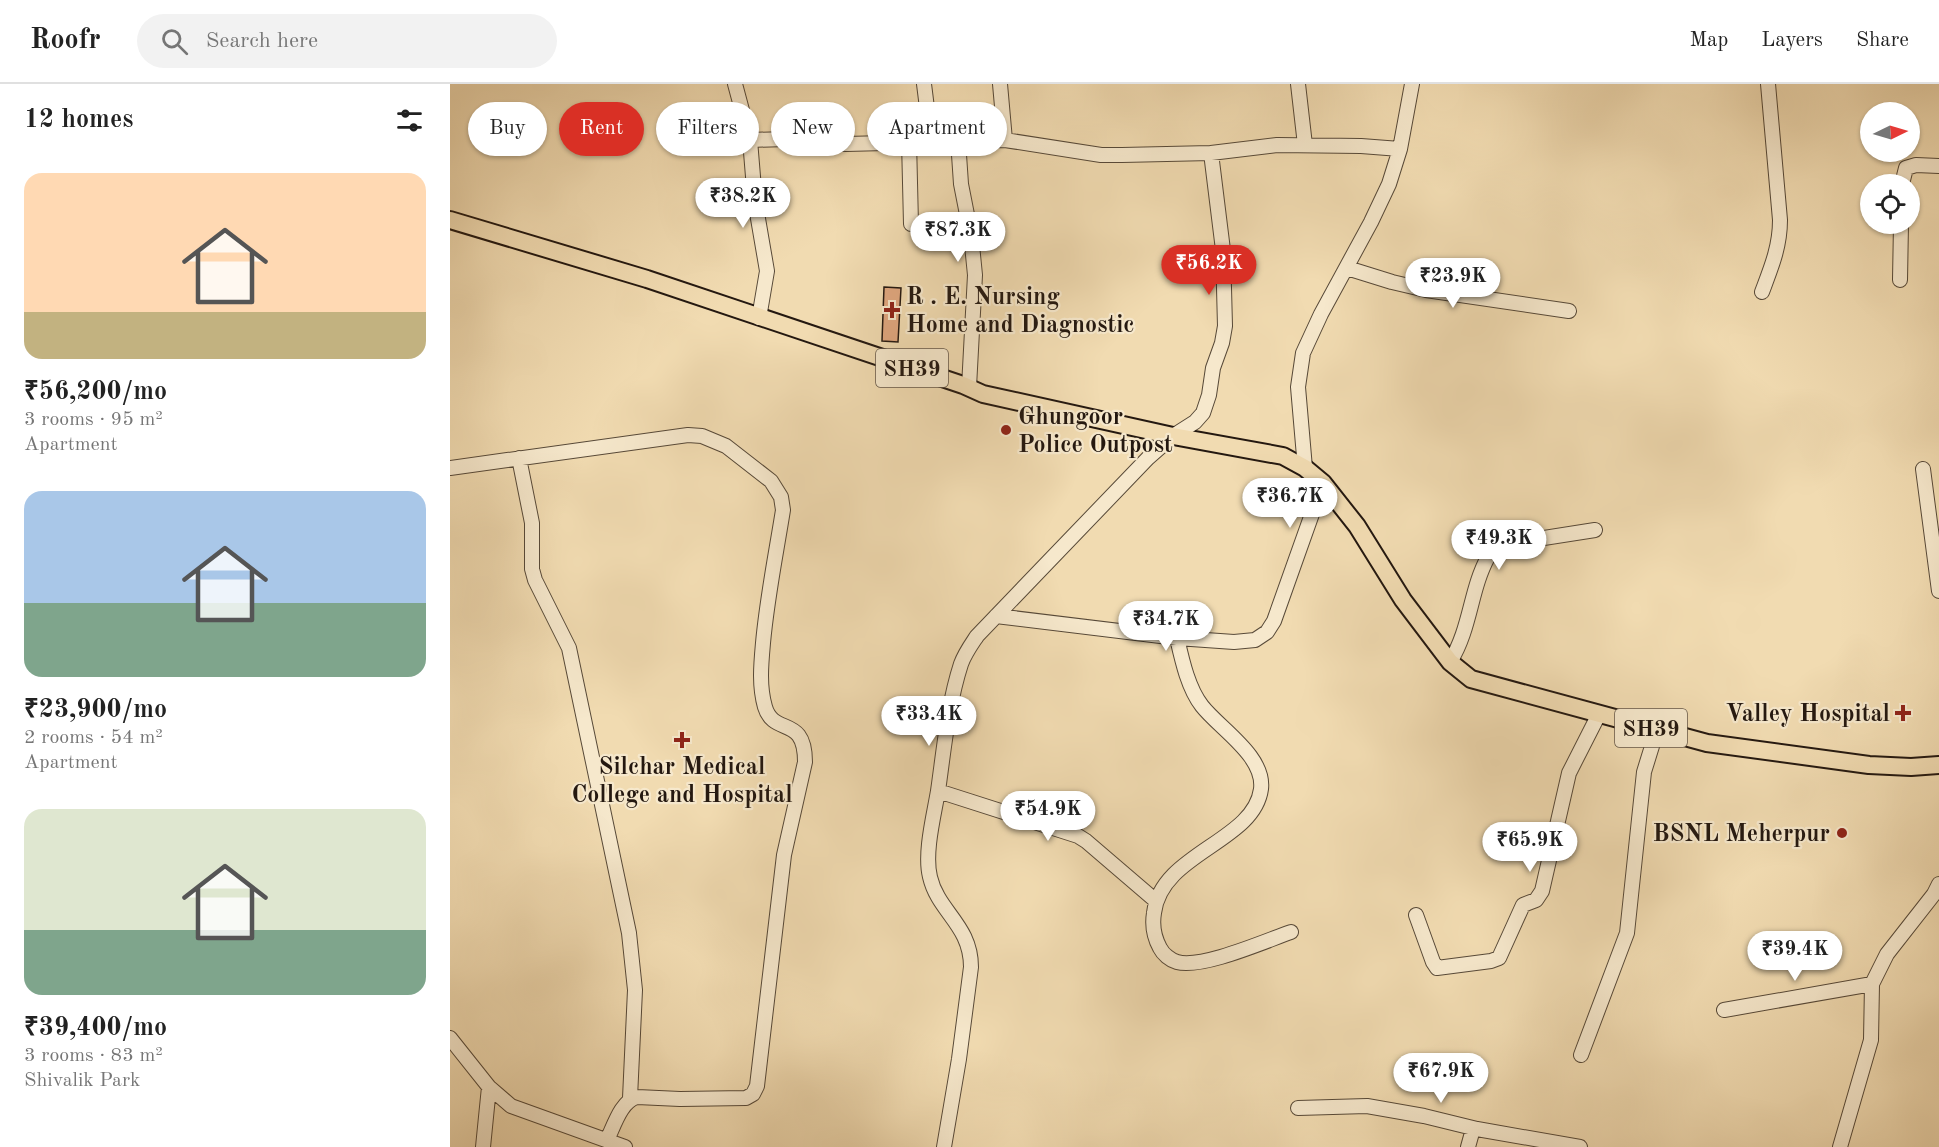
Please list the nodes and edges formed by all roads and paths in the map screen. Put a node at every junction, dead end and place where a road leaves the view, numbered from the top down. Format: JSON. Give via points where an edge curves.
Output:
{"nodes":[{"id":1,"x":735,"y":84,"type":"edge"},
{"id":2,"x":924,"y":84,"type":"edge"},
{"id":3,"x":1000,"y":84,"type":"edge"},
{"id":4,"x":1298,"y":84,"type":"edge"},
{"id":5,"x":1412,"y":84,"type":"edge"},
{"id":6,"x":1768,"y":84,"type":"edge"},
{"id":7,"x":740,"y":102,"type":"edge"},
{"id":8,"x":926,"y":102,"type":"edge"},
{"id":9,"x":1002,"y":102,"type":"edge"},
{"id":10,"x":759,"y":140,"type":"edge"},
{"id":11,"x":1007,"y":140,"type":"edge"},
{"id":12,"x":867,"y":143,"type":"edge"},
{"id":13,"x":1305,"y":145,"type":"junction"},
{"id":14,"x":1400,"y":149,"type":"junction"},
{"id":15,"x":1210,"y":153,"type":"junction"},
{"id":16,"x":751,"y":156,"type":"edge"},
{"id":17,"x":909,"y":156,"type":"edge"},
{"id":18,"x":959,"y":156,"type":"edge"},
{"id":19,"x":1939,"y":166,"type":"edge"},
{"id":20,"x":1904,"y":174,"type":"edge"},
{"id":21,"x":450,"y":220,"type":"edge"},
{"id":22,"x":910,"y":224,"type":"dead end"},
{"id":23,"x":1901,"y":234,"type":"edge"},
{"id":24,"x":1347,"y":268,"type":"junction"},
{"id":25,"x":1900,"y":280,"type":"dead end"},
{"id":26,"x":1762,"y":292,"type":"dead end"},
{"id":27,"x":1569,"y":311,"type":"dead end"},
{"id":28,"x":759,"y":318,"type":"junction"},
{"id":29,"x":969,"y":387,"type":"junction"},
{"id":30,"x":1173,"y":436,"type":"junction"},
{"id":31,"x":519,"y":458,"type":"junction"},
{"id":32,"x":450,"y":468,"type":"edge"},
{"id":33,"x":1305,"y":468,"type":"junction"},
{"id":34,"x":1923,"y":470,"type":"dead end"},
{"id":35,"x":1323,"y":483,"type":"junction"},
{"id":36,"x":1595,"y":530,"type":"dead end"},
{"id":37,"x":1939,"y":591,"type":"edge"},
{"id":38,"x":996,"y":616,"type":"junction"},
{"id":39,"x":1177,"y":638,"type":"junction"},
{"id":40,"x":1450,"y":662,"type":"junction"},
{"id":41,"x":1599,"y":714,"type":"junction"},
{"id":42,"x":1657,"y":730,"type":"junction"},
{"id":43,"x":1939,"y":765,"type":"edge"},
{"id":44,"x":938,"y":791,"type":"junction"},
{"id":45,"x":1937,"y":891,"type":"edge"},
{"id":46,"x":1156,"y":901,"type":"junction"},
{"id":47,"x":1416,"y":915,"type":"dead end"},
{"id":48,"x":1290,"y":932,"type":"dead end"},
{"id":49,"x":1872,"y":984,"type":"junction"},
{"id":50,"x":1724,"y":1010,"type":"dead end"},
{"id":51,"x":450,"y":1038,"type":"edge"},
{"id":52,"x":1581,"y":1055,"type":"dead end"},
{"id":53,"x":489,"y":1086,"type":"junction"},
{"id":54,"x":630,"y":1098,"type":"junction"},
{"id":55,"x":1298,"y":1108,"type":"dead end"},
{"id":56,"x":1473,"y":1128,"type":"junction"},
{"id":57,"x":607,"y":1140,"type":"junction"},
{"id":58,"x":483,"y":1147,"type":"edge"},
{"id":59,"x":625,"y":1147,"type":"edge"},
{"id":60,"x":944,"y":1147,"type":"edge"},
{"id":61,"x":1468,"y":1147,"type":"edge"},
{"id":62,"x":1580,"y":1147,"type":"edge"},
{"id":63,"x":1840,"y":1147,"type":"edge"}],
"edges":[{"from":1,"to":7,"type":"street"},
{"from":2,"to":8,"type":"street"},
{"from":3,"to":9,"type":"street"},
{"from":4,"to":13,"type":"street"},
{"from":5,"to":14,"type":"street"},
{"from":6,"to":26,"type":"street","via":[[1780,238]]},
{"from":10,"to":12,"type":"street"},
{"from":11,"to":15,"type":"street","via":[[1101,154]]},
{"from":13,"to":14,"type":"street"},
{"from":13,"to":15,"type":"street"},
{"from":14,"to":24,"type":"street","via":[[1381,203]]},
{"from":15,"to":30,"type":"street","via":[[1223,250],[1225,326],[1203,413]]},
{"from":16,"to":28,"type":"street","via":[[754,201],[768,271]]},
{"from":17,"to":22,"type":"street"},
{"from":18,"to":29,"type":"street","via":[[975,275]]},
{"from":19,"to":20,"type":"street","via":[[1916,165],[1906,168]]},
{"from":21,"to":28,"type":"main road","number":"SH39","via":[[647,279]]},
{"from":23,"to":25,"type":"street"},
{"from":24,"to":27,"type":"street","via":[[1426,290]]},
{"from":24,"to":33,"type":"street","via":[[1303,353],[1298,387]]},
{"from":28,"to":29,"type":"main road","number":"SH39"},
{"from":29,"to":30,"type":"main road","number":"SH39","via":[[983,394]]},
{"from":30,"to":33,"type":"main road","number":"SH39","via":[[1283,456]]},
{"from":30,"to":38,"type":"street"},
{"from":31,"to":32,"type":"street"},
{"from":31,"to":54,"type":"street","via":[[532,523],[532,569],[569,648],[629,933],[635,990]]},
{"from":31,"to":54,"type":"street","via":[[702,436],[726,446],[771,481],[781,497],[783,510],[766,604],[762,695],[773,721],[796,731],[801,738],[805,762],[784,855],[757,1086],[746,1098]]},
{"from":33,"to":35,"type":"main road","number":"SH39"},
{"from":34,"to":37,"type":"street"},
{"from":35,"to":39,"type":"street","via":[[1288,586],[1267,632],[1246,642]]},
{"from":35,"to":40,"type":"main road","number":"SH39"},
{"from":36,"to":40,"type":"street","via":[[1496,548],[1488,556],[1465,631]]},
{"from":38,"to":39,"type":"street"},
{"from":38,"to":44,"type":"street","via":[[972,642],[962,662]]},
{"from":39,"to":46,"type":"street","via":[[1200,705],[1250,757],[1260,774],[1261,788],[1258,802],[1246,818],[1171,877]]},
{"from":40,"to":41,"type":"main road","number":"SH39","via":[[1471,679]]},
{"from":41,"to":42,"type":"main road","number":"SH39"},
{"from":41,"to":47,"type":"street","via":[[1569,773],[1542,891],[1536,900],[1522,905],[1499,958],[1437,968]]},
{"from":42,"to":43,"type":"main road","number":"SH39","via":[[1707,743],[1869,765]]},
{"from":42,"to":52,"type":"street","via":[[1644,772],[1627,933]]},
{"from":44,"to":46,"type":"street","via":[[1078,836]]},
{"from":44,"to":60,"type":"street","via":[[929,877],[966,937],[971,958]]},
{"from":45,"to":49,"type":"street","via":[[1887,954]]},
{"from":46,"to":48,"type":"street","via":[[1155,938],[1161,951],[1175,962],[1211,958]]},
{"from":49,"to":50,"type":"street"},
{"from":49,"to":63,"type":"street","via":[[1871,1040]]},
{"from":51,"to":53,"type":"street"},
{"from":53,"to":57,"type":"street","via":[[503,1101],[521,1111]]},
{"from":53,"to":58,"type":"street"},
{"from":54,"to":57,"type":"street"},
{"from":55,"to":56,"type":"street","via":[[1367,1106]]},
{"from":56,"to":61,"type":"street"},
{"from":56,"to":62,"type":"street"},
{"from":57,"to":59,"type":"street"}]}
